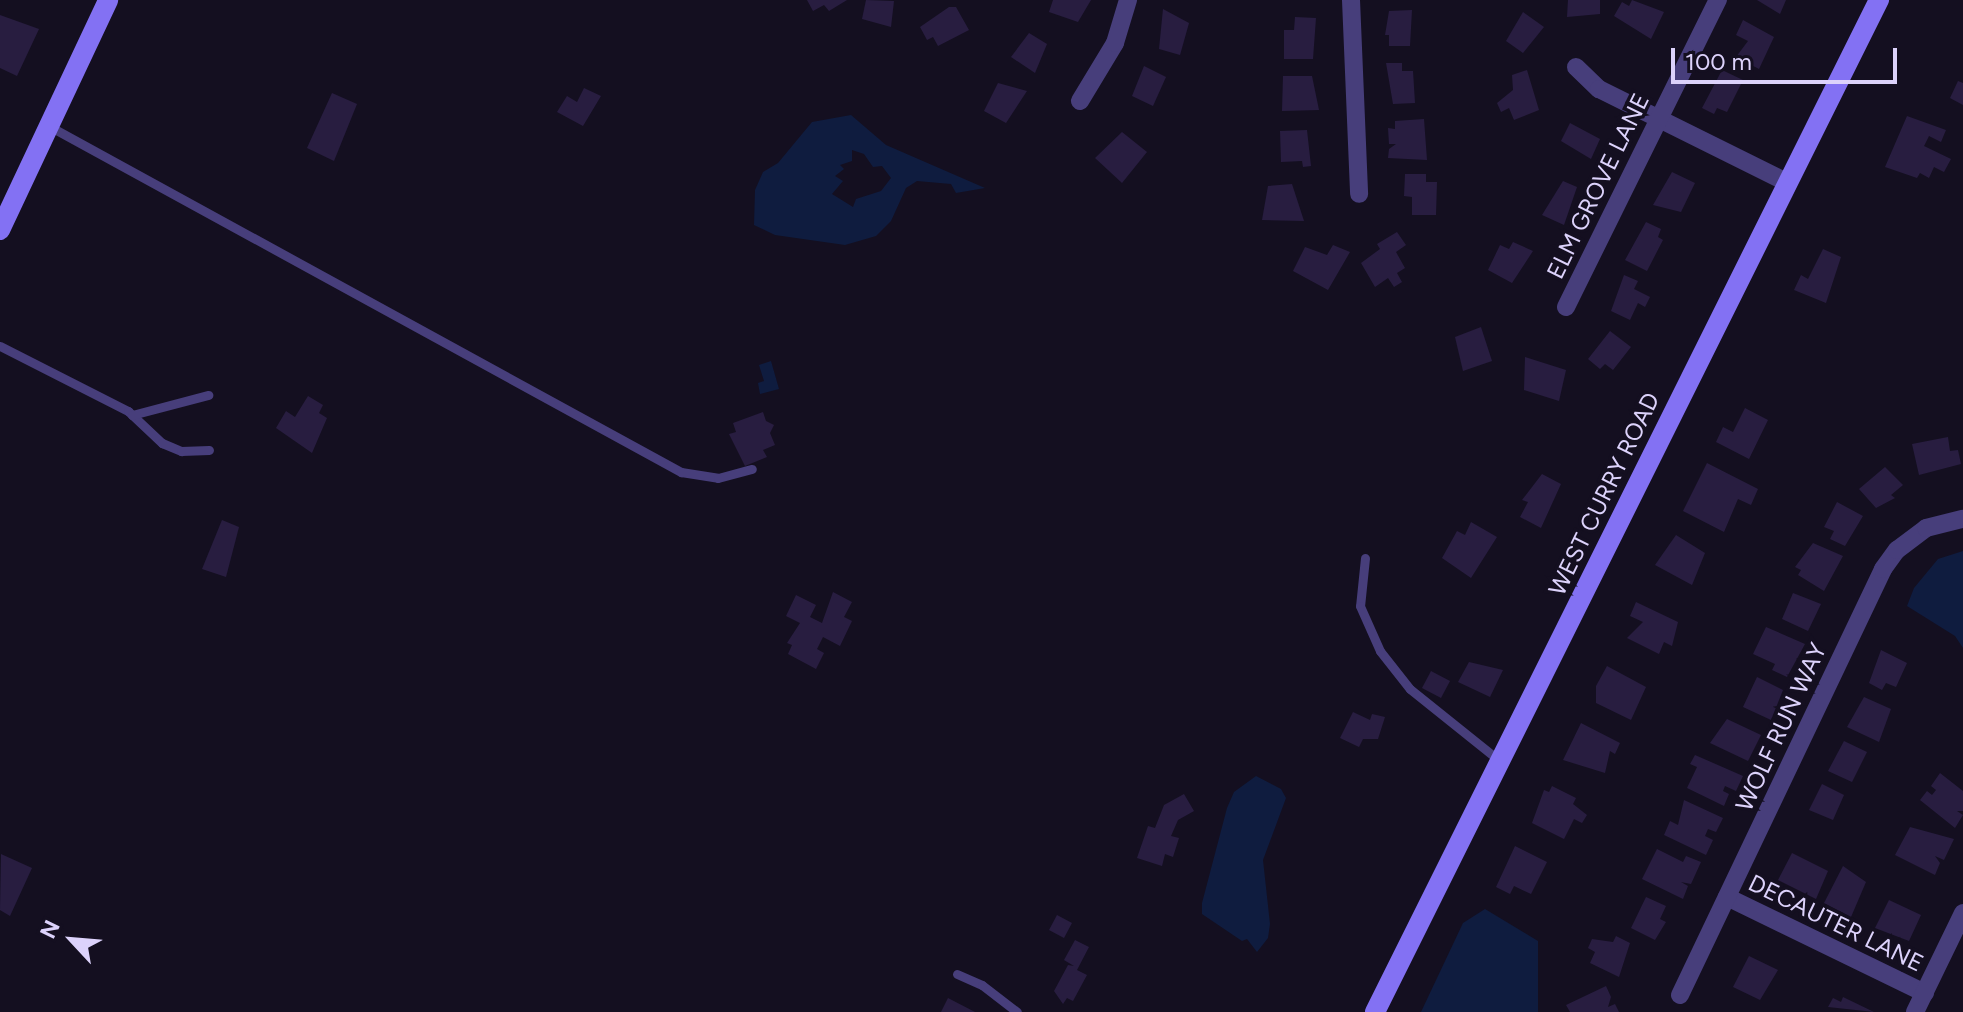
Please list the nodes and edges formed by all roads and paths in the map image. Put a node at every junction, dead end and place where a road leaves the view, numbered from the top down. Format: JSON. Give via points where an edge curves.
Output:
{"nodes":[{"id":1,"x":1128,"y":0,"type":"edge"},
{"id":2,"x":1351,"y":0,"type":"edge"},
{"id":3,"x":1718,"y":0,"type":"edge"},
{"id":4,"x":1879,"y":0,"type":"edge"},
{"id":5,"x":102,"y":2,"type":"edge"},
{"id":6,"x":1576,"y":67,"type":"dead end"},
{"id":7,"x":1080,"y":101,"type":"dead end"},
{"id":8,"x":1656,"y":120,"type":"junction"},
{"id":9,"x":49,"y":126,"type":"junction"},
{"id":10,"x":1788,"y":183,"type":"junction"},
{"id":11,"x":1359,"y":194,"type":"dead end"},
{"id":12,"x":0,"y":230,"type":"edge"},
{"id":13,"x":1566,"y":307,"type":"dead end"},
{"id":14,"x":0,"y":346,"type":"edge"},
{"id":15,"x":208,"y":395,"type":"dead end"},
{"id":16,"x":132,"y":415,"type":"junction"},
{"id":17,"x":209,"y":450,"type":"dead end"},
{"id":18,"x":752,"y":469,"type":"dead end"},
{"id":19,"x":1963,"y":519,"type":"edge"},
{"id":20,"x":1365,"y":558,"type":"dead end"},
{"id":21,"x":1500,"y":761,"type":"junction"},
{"id":22,"x":1727,"y":897,"type":"junction"},
{"id":23,"x":1963,"y":913,"type":"edge"},
{"id":24,"x":957,"y":974,"type":"dead end"},
{"id":25,"x":1925,"y":993,"type":"junction"},
{"id":26,"x":1680,"y":995,"type":"dead end"},
{"id":27,"x":1017,"y":1012,"type":"edge"},
{"id":28,"x":1375,"y":1012,"type":"edge"},
{"id":29,"x":1915,"y":1012,"type":"edge"}],
"edges":[{"from":1,"to":7,"type":"street","via":[[1115,43]]},
{"from":2,"to":11,"type":"street"},
{"from":3,"to":8,"type":"street","name":"ELM GROVE LANE"},
{"from":4,"to":10,"type":"street","name":"WEST CURRY ROAD"},
{"from":5,"to":9,"type":"street"},
{"from":6,"to":8,"type":"street","via":[[1599,89]]},
{"from":8,"to":10,"type":"street"},
{"from":8,"to":13,"type":"street","name":"ELM GROVE LANE"},
{"from":9,"to":12,"type":"street"},
{"from":9,"to":18,"type":"lane","via":[[681,472],[718,478]]},
{"from":10,"to":21,"type":"street","name":"WEST CURRY ROAD"},
{"from":14,"to":16,"type":"lane"},
{"from":15,"to":16,"type":"lane"},
{"from":16,"to":17,"type":"lane","via":[[162,443],[181,451]]},
{"from":19,"to":22,"type":"street","name":"WOLF RUN WAY","via":[[1926,528],[1883,569]]},
{"from":20,"to":21,"type":"lane","via":[[1360,606],[1380,651],[1410,689]]},
{"from":21,"to":28,"type":"street","name":"WEST CURRY ROAD"},
{"from":22,"to":25,"type":"street","name":"DECAUTER LANE"},
{"from":22,"to":26,"type":"street","name":"WOLF RUN WAY"},
{"from":23,"to":25,"type":"street"},
{"from":24,"to":27,"type":"lane","via":[[982,985]]},
{"from":25,"to":29,"type":"street"}]}
